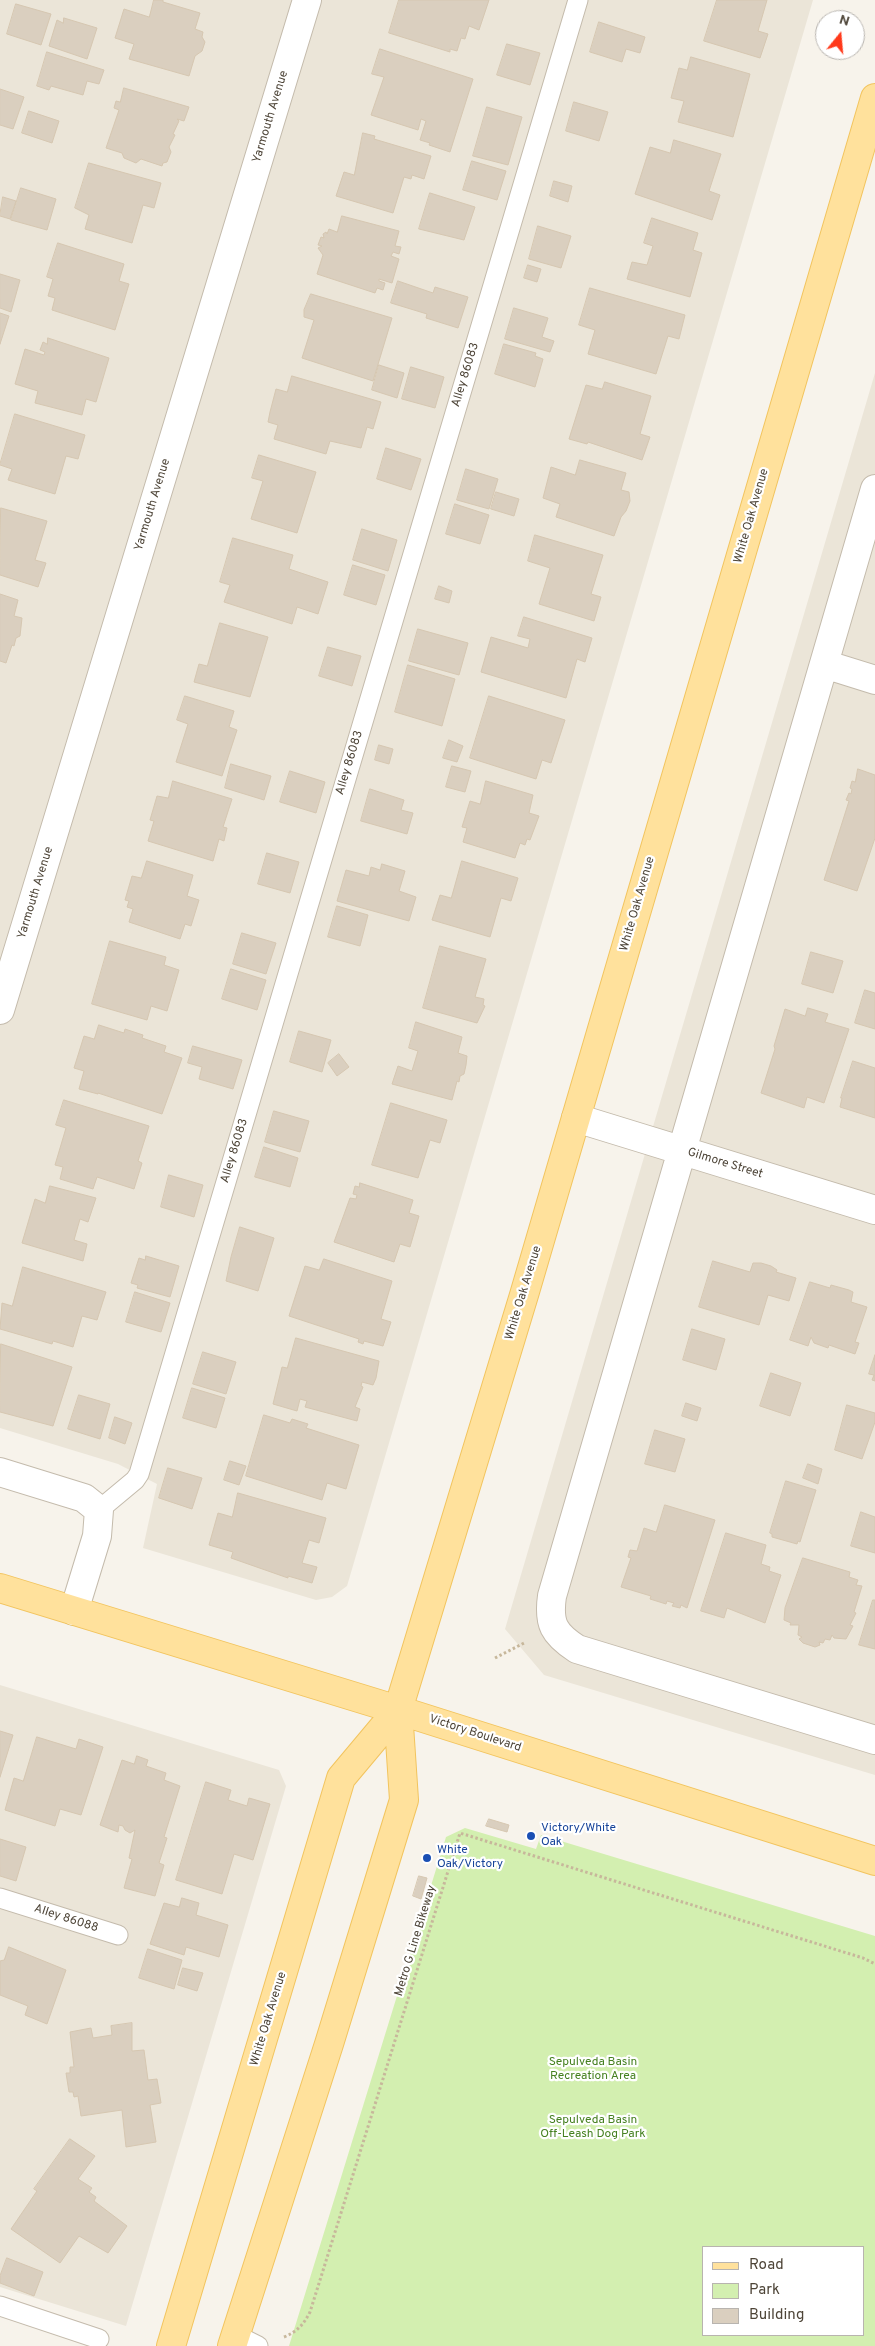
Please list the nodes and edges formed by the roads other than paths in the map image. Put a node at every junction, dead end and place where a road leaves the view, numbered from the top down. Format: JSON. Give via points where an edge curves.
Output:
{"nodes":[{"id":1,"x":307,"y":0,"type":"edge"},
{"id":2,"x":578,"y":0,"type":"edge"},
{"id":3,"x":875,"y":98,"type":"edge"},
{"id":4,"x":875,"y":489,"type":"edge"},
{"id":5,"x":824,"y":664,"type":"junction"},
{"id":6,"x":875,"y":680,"type":"edge"},
{"id":7,"x":0,"y":1010,"type":"edge"},
{"id":8,"x":576,"y":1118,"type":"junction"},
{"id":9,"x":681,"y":1151,"type":"junction"},
{"id":10,"x":875,"y":1210,"type":"edge"},
{"id":11,"x":0,"y":1472,"type":"edge"},
{"id":12,"x":99,"y":1510,"type":"junction"},
{"id":13,"x":0,"y":1588,"type":"edge"},
{"id":14,"x":74,"y":1610,"type":"junction"},
{"id":15,"x":398,"y":1710,"type":"junction"},
{"id":16,"x":875,"y":1740,"type":"edge"},
{"id":17,"x":875,"y":1861,"type":"edge"},
{"id":18,"x":7,"y":1900,"type":"edge"},
{"id":19,"x":118,"y":1935,"type":"dead end"},
{"id":20,"x":0,"y":2306,"type":"edge"},
{"id":21,"x":99,"y":2339,"type":"dead end"},
{"id":22,"x":242,"y":2342,"type":"edge"},
{"id":23,"x":171,"y":2346,"type":"edge"}],
"edges":[{"from":1,"to":7,"type":"street","name":"Yarmouth Avenue"},
{"from":2,"to":12,"type":"lane","name":"Alley 86083","via":[[138,1474]]},
{"from":3,"to":8,"type":"main road","name":"White Oak Avenue"},
{"from":4,"to":5,"type":"street"},
{"from":5,"to":6,"type":"street"},
{"from":5,"to":9,"type":"street"},
{"from":8,"to":9,"type":"street","name":"Gilmore Street"},
{"from":8,"to":15,"type":"main road","name":"White Oak Avenue"},
{"from":9,"to":10,"type":"street","name":"Gilmore Street"},
{"from":9,"to":16,"type":"street","via":[[552,1596],[553,1628],[577,1649]]},
{"from":11,"to":12,"type":"street","via":[[84,1498]]},
{"from":12,"to":14,"type":"street","via":[[97,1536]]},
{"from":13,"to":14,"type":"main road","name":"Victory Boulevard"},
{"from":14,"to":15,"type":"main road","name":"Victory Boulevard"},
{"from":15,"to":17,"type":"main road","name":"Victory Boulevard"},
{"from":15,"to":22,"type":"main road","name":"White Oak Avenue","via":[[404,1800]]},
{"from":15,"to":23,"type":"main road","name":"White Oak Avenue","via":[[341,1778]]},
{"from":18,"to":19,"type":"lane","name":"Alley 86088"},
{"from":20,"to":21,"type":"lane"}]}
